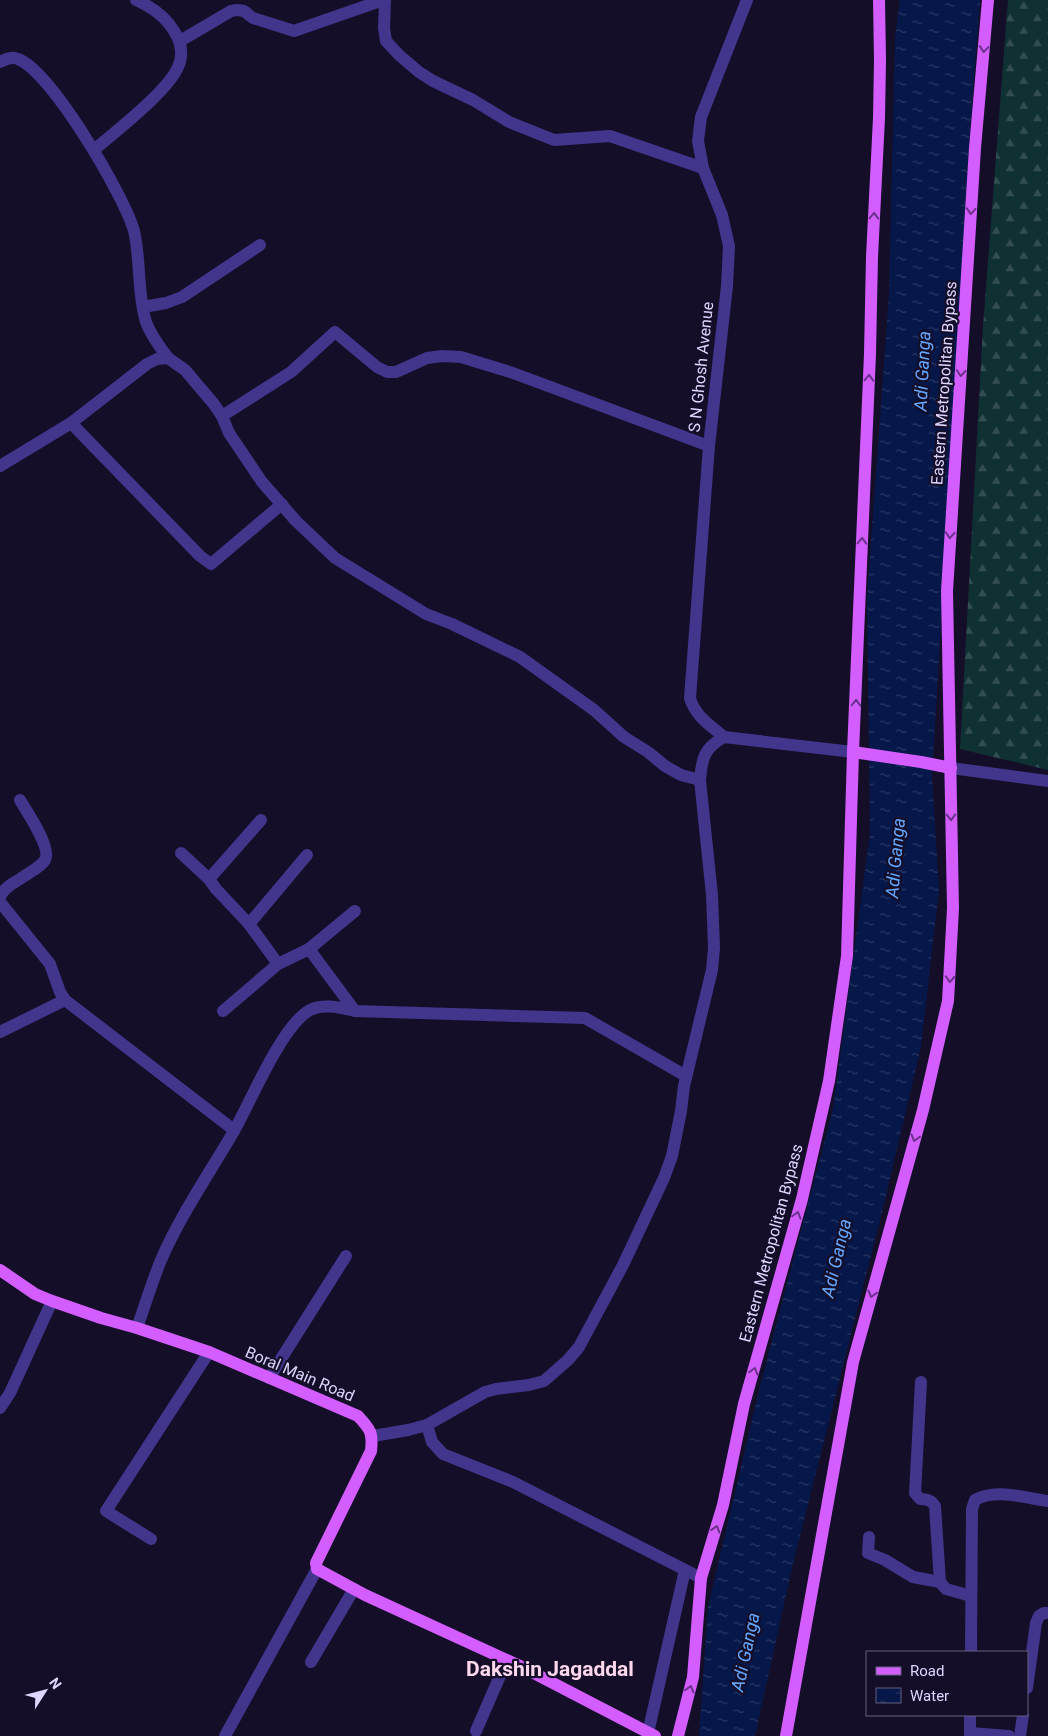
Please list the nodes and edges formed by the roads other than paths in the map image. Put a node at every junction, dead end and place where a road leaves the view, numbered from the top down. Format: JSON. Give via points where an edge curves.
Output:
{"nodes":[{"id":1,"x":136,"y":0,"type":"edge"},
{"id":2,"x":384,"y":0,"type":"edge"},
{"id":3,"x":747,"y":0,"type":"edge"},
{"id":4,"x":879,"y":0,"type":"edge"},
{"id":5,"x":988,"y":0,"type":"edge"},
{"id":6,"x":180,"y":41,"type":"junction"},
{"id":7,"x":0,"y":62,"type":"edge"},
{"id":8,"x":94,"y":150,"type":"junction"},
{"id":9,"x":703,"y":168,"type":"junction"},
{"id":10,"x":260,"y":245,"type":"dead end"},
{"id":11,"x":143,"y":307,"type":"junction"},
{"id":12,"x":168,"y":358,"type":"junction"},
{"id":13,"x":222,"y":416,"type":"junction"},
{"id":14,"x":71,"y":423,"type":"junction"},
{"id":15,"x":709,"y":446,"type":"junction"},
{"id":16,"x":0,"y":466,"type":"edge"},
{"id":17,"x":282,"y":504,"type":"junction"},
{"id":18,"x":724,"y":737,"type":"junction"},
{"id":19,"x":854,"y":752,"type":"junction"},
{"id":20,"x":951,"y":768,"type":"junction"},
{"id":21,"x":700,"y":780,"type":"junction"},
{"id":22,"x":1048,"y":781,"type":"edge"},
{"id":23,"x":20,"y":800,"type":"dead end"},
{"id":24,"x":261,"y":820,"type":"dead end"},
{"id":25,"x":181,"y":853,"type":"dead end"},
{"id":26,"x":307,"y":855,"type":"dead end"},
{"id":27,"x":209,"y":879,"type":"junction"},
{"id":28,"x":0,"y":897,"type":"edge"},
{"id":29,"x":0,"y":902,"type":"edge"},
{"id":30,"x":355,"y":912,"type":"dead end"},
{"id":31,"x":249,"y":924,"type":"junction"},
{"id":32,"x":309,"y":949,"type":"junction"},
{"id":33,"x":278,"y":964,"type":"junction"},
{"id":34,"x":65,"y":1000,"type":"junction"},
{"id":35,"x":223,"y":1011,"type":"dead end"},
{"id":36,"x":355,"y":1011,"type":"junction"},
{"id":37,"x":0,"y":1032,"type":"edge"},
{"id":38,"x":686,"y":1076,"type":"junction"},
{"id":39,"x":234,"y":1130,"type":"junction"},
{"id":40,"x":346,"y":1256,"type":"dead end"},
{"id":41,"x":0,"y":1270,"type":"edge"},
{"id":42,"x":52,"y":1301,"type":"junction"},
{"id":43,"x":137,"y":1328,"type":"junction"},
{"id":44,"x":209,"y":1352,"type":"junction"},
{"id":45,"x":268,"y":1378,"type":"junction"},
{"id":46,"x":921,"y":1382,"type":"dead end"},
{"id":47,"x":0,"y":1408,"type":"edge"},
{"id":48,"x":427,"y":1424,"type":"junction"},
{"id":49,"x":372,"y":1436,"type":"junction"},
{"id":50,"x":1048,"y":1501,"type":"edge"},
{"id":51,"x":869,"y":1537,"type":"dead end"},
{"id":52,"x":151,"y":1539,"type":"dead end"},
{"id":53,"x":317,"y":1569,"type":"junction"},
{"id":54,"x":685,"y":1570,"type":"junction"},
{"id":55,"x":700,"y":1578,"type":"junction"},
{"id":56,"x":940,"y":1582,"type":"junction"},
{"id":57,"x":354,"y":1589,"type":"junction"},
{"id":58,"x":971,"y":1596,"type":"junction"},
{"id":59,"x":1048,"y":1613,"type":"edge"},
{"id":60,"x":971,"y":1651,"type":"edge"},
{"id":61,"x":507,"y":1660,"type":"junction"},
{"id":62,"x":311,"y":1662,"type":"dead end"},
{"id":63,"x":1028,"y":1681,"type":"edge"},
{"id":64,"x":970,"y":1716,"type":"edge"},
{"id":65,"x":1023,"y":1716,"type":"edge"},
{"id":66,"x":476,"y":1731,"type":"dead end"},
{"id":67,"x":652,"y":1734,"type":"edge"},
{"id":68,"x":970,"y":1734,"type":"edge"},
{"id":69,"x":225,"y":1736,"type":"edge"},
{"id":70,"x":678,"y":1736,"type":"edge"},
{"id":71,"x":786,"y":1736,"type":"edge"},
{"id":72,"x":1009,"y":1736,"type":"edge"},
{"id":73,"x":1020,"y":1736,"type":"edge"}],
"edges":[{"from":1,"to":6,"type":"street","via":[[155,10],[171,25]]},
{"from":2,"to":6,"type":"street","via":[[294,31],[254,18],[244,11],[231,11]]},
{"from":2,"to":9,"type":"street","via":[[386,41],[399,55],[419,72],[509,122],[554,140],[610,136]]},
{"from":3,"to":9,"type":"street","name":"S N Ghosh Avenue","via":[[701,117],[698,141]]},
{"from":19,"to":4,"type":"main road","name":"Eastern Metropolitan Bypass","one_way":true,"via":[[879,118]]},
{"from":5,"to":20,"type":"main road","name":"Eastern Metropolitan Bypass","one_way":true,"via":[[975,148],[947,591]]},
{"from":6,"to":8,"type":"street","via":[[179,66],[174,75]]},
{"from":7,"to":8,"type":"street","via":[[19,59],[31,67],[48,85]]},
{"from":8,"to":11,"type":"street","via":[[133,231]]},
{"from":9,"to":15,"type":"street","name":"S N Ghosh Avenue","via":[[722,215],[729,246]]},
{"from":10,"to":11,"type":"street","via":[[182,297]]},
{"from":11,"to":12,"type":"street","via":[[146,322]]},
{"from":12,"to":13,"type":"street","via":[[185,370]]},
{"from":12,"to":14,"type":"street","via":[[147,364]]},
{"from":13,"to":15,"type":"street","via":[[291,372],[335,332],[387,372],[396,372],[427,358],[461,358],[513,373]]},
{"from":13,"to":17,"type":"street","via":[[245,458]]},
{"from":14,"to":16,"type":"street"},
{"from":14,"to":17,"type":"street","via":[[211,564]]},
{"from":15,"to":18,"type":"street","name":"S N Ghosh Avenue","via":[[690,698],[697,714]]},
{"from":17,"to":21,"type":"street","via":[[335,558],[426,614],[520,657],[665,766],[681,776]]},
{"from":18,"to":19,"type":"street"},
{"from":18,"to":21,"type":"street","via":[[706,750]]},
{"from":19,"to":20,"type":"main road"},
{"from":55,"to":19,"type":"main road","name":"Eastern Metropolitan Bypass","one_way":true,"via":[[723,1505],[744,1404],[802,1199],[828,1081],[847,956]]},
{"from":20,"to":22,"type":"street"},
{"from":20,"to":71,"type":"main road","name":"Eastern Metropolitan Bypass","one_way":true,"via":[[953,908],[948,1001],[923,1110],[853,1362]]},
{"from":21,"to":38,"type":"street","via":[[714,948],[708,989]]},
{"from":23,"to":28,"type":"street","via":[[45,845],[47,855],[44,862],[10,885]]},
{"from":24,"to":27,"type":"street"},
{"from":25,"to":27,"type":"street"},
{"from":26,"to":31,"type":"street"},
{"from":27,"to":31,"type":"street"},
{"from":29,"to":34,"type":"street","via":[[50,964]]},
{"from":30,"to":32,"type":"street"},
{"from":31,"to":33,"type":"street"},
{"from":32,"to":33,"type":"street"},
{"from":32,"to":36,"type":"street"},
{"from":33,"to":35,"type":"street"},
{"from":34,"to":37,"type":"street"},
{"from":34,"to":39,"type":"street"},
{"from":36,"to":38,"type":"street","via":[[585,1018]]},
{"from":36,"to":39,"type":"street","via":[[330,1006],[311,1009],[296,1020]]},
{"from":38,"to":48,"type":"street","via":[[672,1156],[664,1178],[579,1347],[544,1381],[484,1392]]},
{"from":39,"to":43,"type":"street","via":[[182,1217],[161,1261]]},
{"from":40,"to":45,"type":"street"},
{"from":41,"to":42,"type":"main road","name":"Boral Main Road","via":[[35,1294]]},
{"from":42,"to":43,"type":"main road","name":"Boral Main Road"},
{"from":42,"to":47,"type":"street"},
{"from":43,"to":44,"type":"main road","name":"Boral Main Road"},
{"from":44,"to":45,"type":"main road","name":"Boral Main Road"},
{"from":44,"to":52,"type":"street","via":[[106,1512]]},
{"from":45,"to":49,"type":"main road","name":"Boral Main Road","via":[[358,1416]]},
{"from":46,"to":56,"type":"street","via":[[915,1493],[935,1506]]},
{"from":48,"to":49,"type":"street"},
{"from":48,"to":54,"type":"street","via":[[432,1442],[443,1454],[513,1482]]},
{"from":49,"to":53,"type":"main road","via":[[371,1452],[316,1563]]},
{"from":50,"to":58,"type":"street","via":[[1000,1494],[983,1495],[974,1500]]},
{"from":51,"to":56,"type":"street","via":[[868,1552],[913,1577]]},
{"from":53,"to":57,"type":"main road"},
{"from":53,"to":69,"type":"street"},
{"from":54,"to":55,"type":"street"},
{"from":54,"to":67,"type":"street"},
{"from":70,"to":55,"type":"main road","name":"Eastern Metropolitan Bypass","one_way":true,"via":[[693,1677]]},
{"from":56,"to":58,"type":"street","via":[[946,1589]]},
{"from":57,"to":61,"type":"main road"},
{"from":57,"to":62,"type":"street"},
{"from":58,"to":60,"type":"street"},
{"from":59,"to":63,"type":"street","via":[[1039,1616],[1036,1623]]},
{"from":61,"to":66,"type":"street"},
{"from":61,"to":67,"type":"main road"},
{"from":64,"to":68,"type":"street"},
{"from":65,"to":73,"type":"street"},
{"from":68,"to":72,"type":"street"}]}
